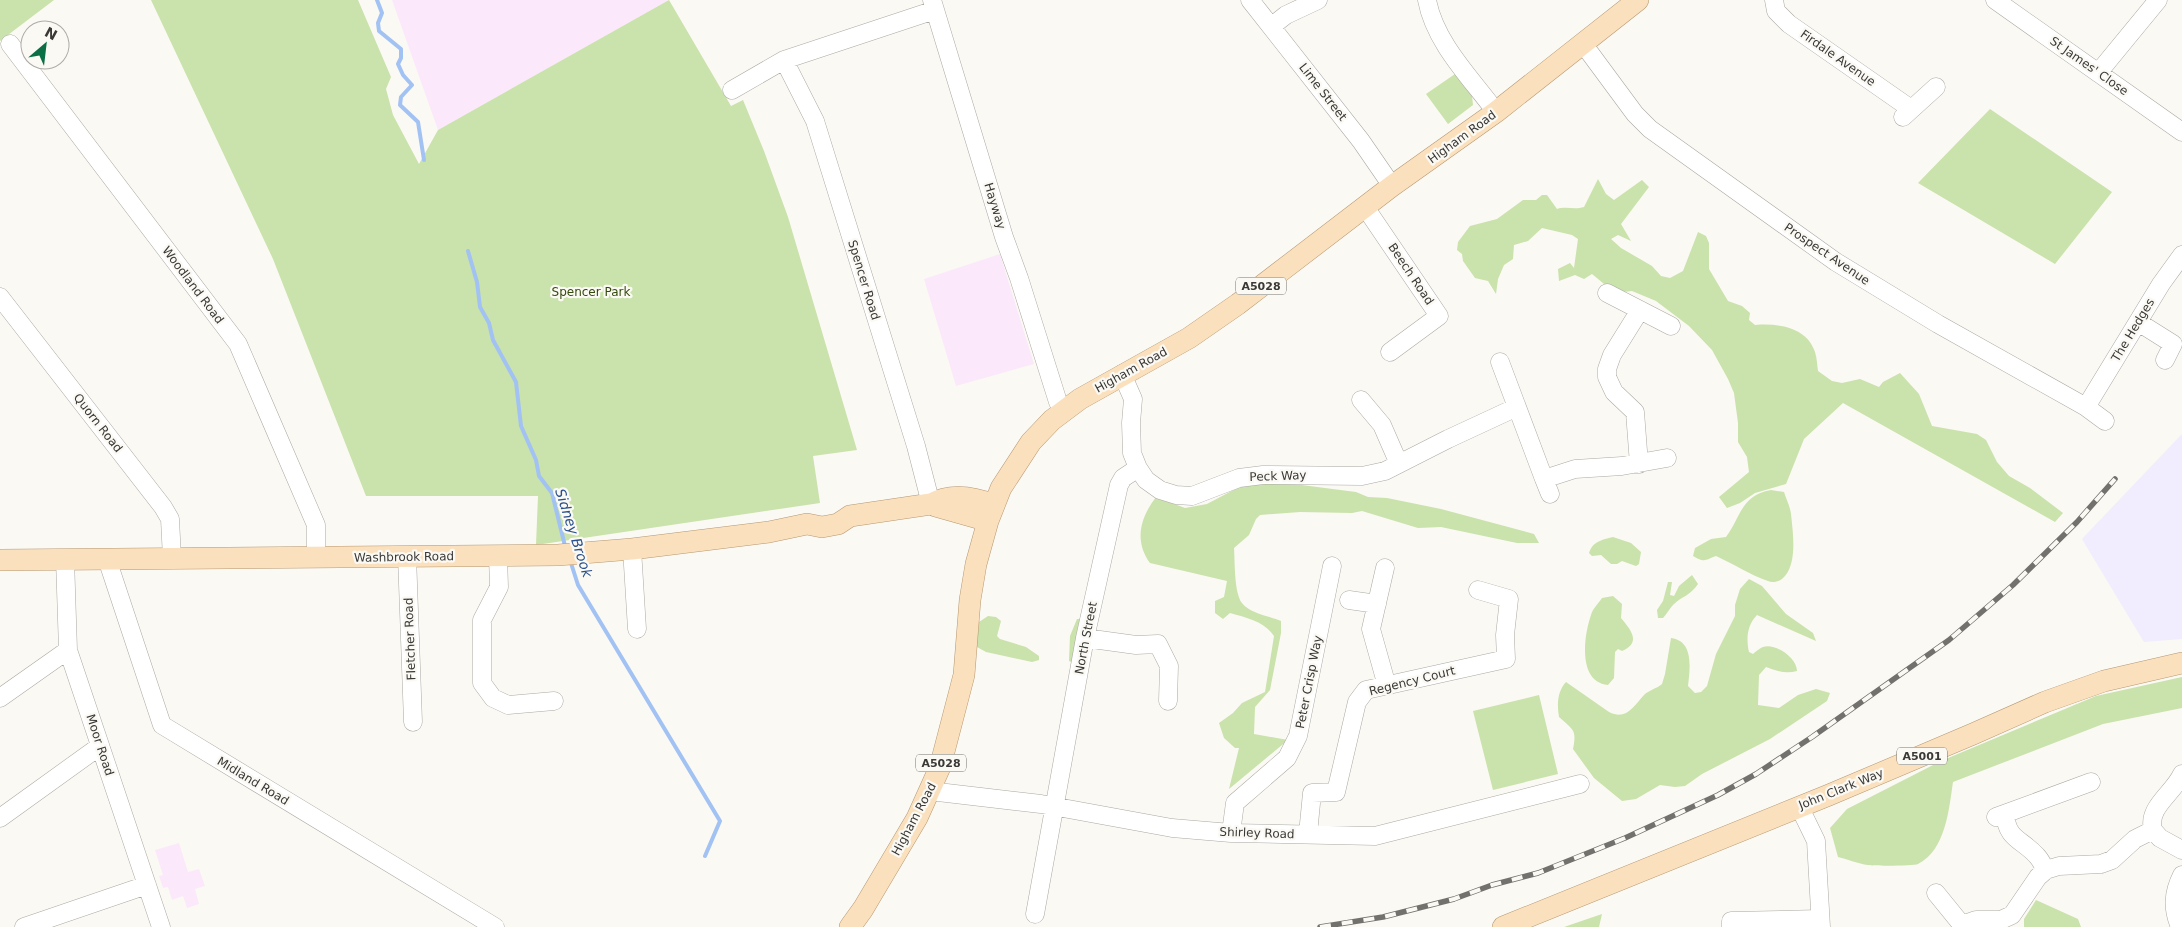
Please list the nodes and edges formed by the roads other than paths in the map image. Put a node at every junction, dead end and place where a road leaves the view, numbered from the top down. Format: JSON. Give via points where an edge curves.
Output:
{"nodes":[{"id":1,"x":1250,"y":0,"type":"edge"},
{"id":2,"x":1318,"y":0,"type":"edge"},
{"id":3,"x":1427,"y":0,"type":"edge"},
{"id":4,"x":1638,"y":0,"type":"edge"},
{"id":5,"x":1774,"y":0,"type":"edge"},
{"id":6,"x":1995,"y":0,"type":"edge"},
{"id":7,"x":2158,"y":0,"type":"edge"},
{"id":8,"x":933,"y":5,"type":"edge"},
{"id":9,"x":1272,"y":26,"type":"junction"},
{"id":10,"x":10,"y":44,"type":"dead end"},
{"id":11,"x":1584,"y":45,"type":"junction"},
{"id":12,"x":784,"y":60,"type":"junction"},
{"id":13,"x":2098,"y":73,"type":"junction"},
{"id":14,"x":1936,"y":87,"type":"dead end"},
{"id":15,"x":732,"y":90,"type":"dead end"},
{"id":16,"x":1496,"y":112,"type":"junction"},
{"id":17,"x":2182,"y":132,"type":"edge"},
{"id":18,"x":1392,"y":186,"type":"junction"},
{"id":19,"x":1365,"y":207,"type":"junction"},
{"id":20,"x":2182,"y":255,"type":"edge"},
{"id":21,"x":1607,"y":293,"type":"dead end"},
{"id":22,"x":0,"y":297,"type":"edge"},
{"id":23,"x":1640,"y":310,"type":"junction"},
{"id":24,"x":2138,"y":322,"type":"junction"},
{"id":25,"x":1670,"y":326,"type":"dead end"},
{"id":26,"x":1390,"y":352,"type":"dead end"},
{"id":27,"x":1498,"y":360,"type":"dead end"},
{"id":28,"x":2165,"y":360,"type":"dead end"},
{"id":29,"x":1122,"y":374,"type":"junction"},
{"id":30,"x":1361,"y":400,"type":"dead end"},
{"id":31,"x":1517,"y":407,"type":"junction"},
{"id":32,"x":2086,"y":408,"type":"junction"},
{"id":33,"x":1064,"y":410,"type":"junction"},
{"id":34,"x":2105,"y":421,"type":"dead end"},
{"id":35,"x":1667,"y":458,"type":"dead end"},
{"id":36,"x":1399,"y":464,"type":"junction"},
{"id":37,"x":1639,"y":464,"type":"junction"},
{"id":38,"x":1138,"y":468,"type":"junction"},
{"id":39,"x":931,"y":504,"type":"junction"},
{"id":40,"x":991,"y":513,"type":"junction"},
{"id":41,"x":632,"y":549,"type":"junction"},
{"id":42,"x":407,"y":556,"type":"junction"},
{"id":43,"x":498,"y":556,"type":"junction"},
{"id":44,"x":316,"y":557,"type":"junction"},
{"id":45,"x":172,"y":558,"type":"junction"},
{"id":46,"x":66,"y":559,"type":"junction"},
{"id":47,"x":106,"y":559,"type":"junction"},
{"id":48,"x":0,"y":560,"type":"edge"},
{"id":49,"x":1332,"y":566,"type":"dead end"},
{"id":50,"x":1385,"y":568,"type":"dead end"},
{"id":51,"x":1478,"y":590,"type":"dead end"},
{"id":52,"x":1349,"y":600,"type":"dead end"},
{"id":53,"x":1377,"y":604,"type":"junction"},
{"id":54,"x":637,"y":630,"type":"dead end"},
{"id":55,"x":1085,"y":638,"type":"junction"},
{"id":56,"x":68,"y":650,"type":"junction"},
{"id":57,"x":2182,"y":663,"type":"edge"},
{"id":58,"x":1387,"y":686,"type":"junction"},
{"id":59,"x":0,"y":698,"type":"edge"},
{"id":60,"x":554,"y":701,"type":"dead end"},
{"id":61,"x":1168,"y":701,"type":"dead end"},
{"id":62,"x":413,"y":722,"type":"dead end"},
{"id":63,"x":100,"y":746,"type":"junction"},
{"id":64,"x":2182,"y":774,"type":"edge"},
{"id":65,"x":2091,"y":782,"type":"dead end"},
{"id":66,"x":1580,"y":784,"type":"dead end"},
{"id":67,"x":931,"y":789,"type":"junction"},
{"id":68,"x":1799,"y":806,"type":"junction"},
{"id":69,"x":1054,"y":808,"type":"junction"},
{"id":70,"x":0,"y":818,"type":"edge"},
{"id":71,"x":2152,"y":830,"type":"junction"},
{"id":72,"x":1231,"y":833,"type":"junction"},
{"id":73,"x":1308,"y":834,"type":"junction"},
{"id":74,"x":2182,"y":850,"type":"edge"},
{"id":75,"x":2046,"y":870,"type":"junction"},
{"id":76,"x":2182,"y":875,"type":"edge"},
{"id":77,"x":147,"y":885,"type":"junction"},
{"id":78,"x":1936,"y":893,"type":"dead end"},
{"id":79,"x":1035,"y":914,"type":"dead end"},
{"id":80,"x":862,"y":918,"type":"edge"},
{"id":81,"x":1821,"y":923,"type":"edge"},
{"id":82,"x":1962,"y":926,"type":"edge"},
{"id":83,"x":24,"y":927,"type":"edge"},
{"id":84,"x":161,"y":927,"type":"edge"},
{"id":85,"x":495,"y":927,"type":"edge"},
{"id":86,"x":850,"y":927,"type":"edge"},
{"id":87,"x":1503,"y":927,"type":"edge"},
{"id":88,"x":1731,"y":927,"type":"edge"},
{"id":89,"x":2180,"y":927,"type":"edge"}],
"edges":[{"from":1,"to":9,"type":"street","name":"Lime Street"},
{"from":2,"to":9,"type":"street","via":[[1286,15]]},
{"from":3,"to":16,"type":"street","via":[[1430,13],[1449,49]]},
{"from":4,"to":11,"type":"main road","name":"Higham Road","number":"A5028"},
{"from":5,"to":14,"type":"street","name":"Firdale Avenue","via":[[1776,11],[1789,24],[1907,113]]},
{"from":6,"to":13,"type":"street","name":"St James' Close"},
{"from":7,"to":13,"type":"street"},
{"from":8,"to":12,"type":"street"},
{"from":8,"to":33,"type":"street","name":"Hayway","via":[[1004,237],[1058,402]]},
{"from":9,"to":18,"type":"street","name":"Lime Street"},
{"from":10,"to":44,"type":"street","name":"Woodland Road","via":[[238,344],[316,525]]},
{"from":11,"to":16,"type":"main road","name":"Higham Road","number":"A5028"},
{"from":11,"to":32,"type":"street","name":"Prospect Avenue","via":[[1635,114],[1658,135],[1836,262]]},
{"from":12,"to":15,"type":"street"},
{"from":12,"to":39,"type":"street","name":"Spencer Road","via":[[814,121],[916,446]]},
{"from":13,"to":17,"type":"street","name":"St James' Close"},
{"from":16,"to":18,"type":"main road","name":"Higham Road","number":"A5028"},
{"from":18,"to":19,"type":"main road","name":"Higham Road","number":"A5028"},
{"from":19,"to":26,"type":"street","name":"Beech Road","via":[[1439,316]]},
{"from":19,"to":29,"type":"main road","name":"Higham Road","number":"A5028","via":[[1213,322]]},
{"from":20,"to":24,"type":"street","name":"The Hedges"},
{"from":21,"to":23,"type":"street"},
{"from":22,"to":45,"type":"street","name":"Quorn Road","via":[[163,507],[170,519]]},
{"from":23,"to":25,"type":"street"},
{"from":23,"to":37,"type":"street","via":[[1607,369],[1614,392],[1635,412]]},
{"from":24,"to":28,"type":"street","via":[[2173,344]]},
{"from":24,"to":32,"type":"street","name":"The Hedges"},
{"from":27,"to":31,"type":"street"},
{"from":29,"to":33,"type":"main road","name":"Higham Road","number":"A5028"},
{"from":29,"to":38,"type":"street","via":[[1133,399],[1132,454]]},
{"from":30,"to":36,"type":"street","via":[[1382,425]]},
{"from":31,"to":36,"type":"street","name":"Peck Way"},
{"from":31,"to":37,"type":"street","via":[[1547,486],[1575,469]]},
{"from":32,"to":34,"type":"street","name":"Prospect Avenue"},
{"from":33,"to":40,"type":"main road","name":"Higham Road","number":"A5028","via":[[1031,442],[1013,468]]},
{"from":35,"to":37,"type":"street"},
{"from":36,"to":38,"type":"street","name":"Peck Way","via":[[1362,476],[1263,475],[1239,478],[1192,496],[1160,490],[1146,480]]},
{"from":38,"to":55,"type":"street","name":"North Street","via":[[1123,478],[1119,485]]},
{"from":39,"to":40,"type":"main road","name":"Washbrook Road"},
{"from":39,"to":41,"type":"main road","name":"Washbrook Road","via":[[850,516],[838,524],[822,527],[806,524],[769,532]]},
{"from":40,"to":67,"type":"main road","name":"Higham Road","number":"A5028","via":[[976,564],[960,697]]},
{"from":41,"to":43,"type":"main road","name":"Washbrook Road"},
{"from":41,"to":54,"type":"street"},
{"from":42,"to":43,"type":"main road","name":"Washbrook Road"},
{"from":42,"to":44,"type":"main road","name":"Washbrook Road"},
{"from":42,"to":62,"type":"street","name":"Fletcher Road"},
{"from":43,"to":60,"type":"street","via":[[499,587],[482,620],[482,683],[493,698],[508,706]]},
{"from":44,"to":45,"type":"main road","name":"Washbrook Road"},
{"from":45,"to":47,"type":"main road","name":"Washbrook Road"},
{"from":46,"to":47,"type":"main road","name":"Washbrook Road"},
{"from":46,"to":48,"type":"main road","name":"Washbrook Road"},
{"from":46,"to":56,"type":"street","name":"Moor Road"},
{"from":47,"to":85,"type":"street","name":"Midland Road","via":[[162,725]]},
{"from":49,"to":72,"type":"street","name":"Peter Crisp Way","via":[[1298,736],[1287,758],[1235,803]]},
{"from":50,"to":53,"type":"street"},
{"from":51,"to":58,"type":"street","name":"Regency Court","via":[[1509,599],[1506,659]]},
{"from":52,"to":53,"type":"street"},
{"from":53,"to":58,"type":"street","via":[[1372,629]]},
{"from":55,"to":61,"type":"street","via":[[1136,645],[1158,644],[1169,666]]},
{"from":55,"to":69,"type":"street","name":"North Street"},
{"from":56,"to":59,"type":"street"},
{"from":56,"to":63,"type":"street","name":"Moor Road"},
{"from":57,"to":68,"type":"main road","name":"John Clark Way","number":"A5001","via":[[2104,682],[2045,702]]},
{"from":58,"to":73,"type":"street","name":"Regency Court","via":[[1366,690],[1357,702],[1336,792],[1312,793]]},
{"from":63,"to":70,"type":"street"},
{"from":63,"to":77,"type":"street","name":"Moor Road"},
{"from":64,"to":71,"type":"street","via":[[2154,810],[2150,821]]},
{"from":65,"to":75,"type":"street","via":[[2000,815],[2013,836],[2038,857]]},
{"from":66,"to":73,"type":"street","name":"Shirley Road","via":[[1375,836]]},
{"from":67,"to":69,"type":"street","name":"Shirley Road"},
{"from":67,"to":80,"type":"main road","name":"Higham Road","number":"A5028"},
{"from":68,"to":81,"type":"street","via":[[1816,841]]},
{"from":68,"to":87,"type":"main road","name":"John Clark Way","number":"A5001"},
{"from":69,"to":72,"type":"street","name":"Shirley Road","via":[[1172,828]]},
{"from":69,"to":79,"type":"street","name":"North Street"},
{"from":71,"to":74,"type":"street"},
{"from":71,"to":75,"type":"street","via":[[2134,840],[2112,860]]},
{"from":72,"to":73,"type":"street","name":"Shirley Road"},
{"from":75,"to":82,"type":"street","via":[[2012,916],[2001,920],[1976,920]]},
{"from":76,"to":89,"type":"street","via":[[2174,901]]},
{"from":77,"to":83,"type":"street"},
{"from":77,"to":84,"type":"street","name":"Moor Road"},
{"from":78,"to":82,"type":"street"},
{"from":80,"to":86,"type":"main road","number":"A5028"},
{"from":81,"to":88,"type":"street","via":[[1731,921]]}]}
